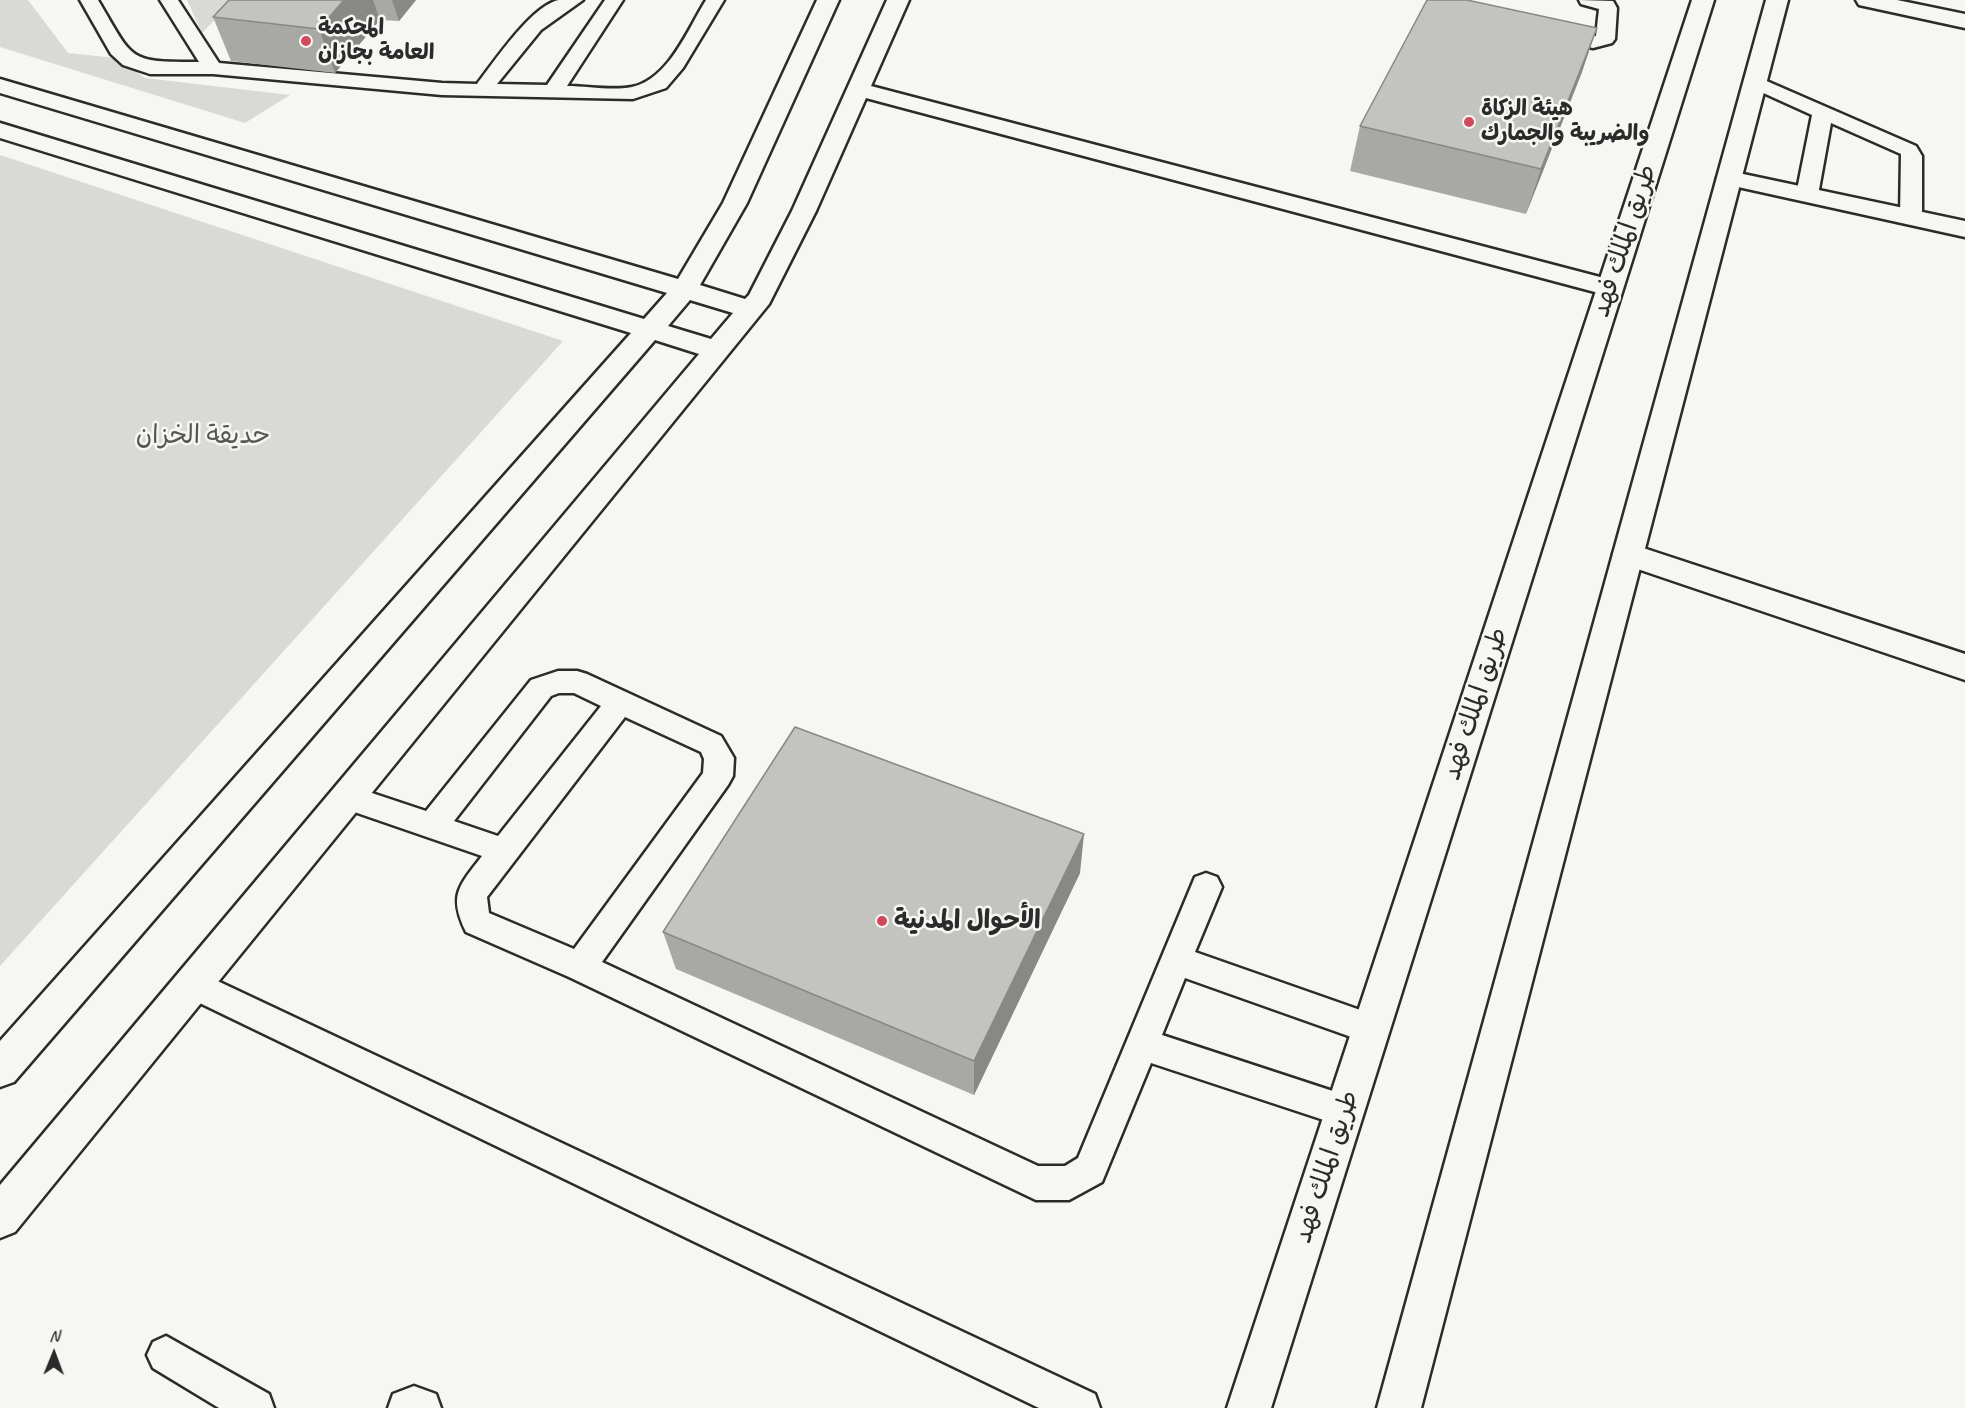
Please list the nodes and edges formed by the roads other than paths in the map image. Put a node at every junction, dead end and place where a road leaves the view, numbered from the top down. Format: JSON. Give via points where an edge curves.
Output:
{"nodes":[{"id":1,"x":89,"y":0,"type":"edge"},
{"id":2,"x":170,"y":0,"type":"edge"},
{"id":3,"x":574,"y":0,"type":"edge"},
{"id":4,"x":614,"y":0,"type":"edge"},
{"id":5,"x":715,"y":0,"type":"edge"},
{"id":6,"x":828,"y":0,"type":"edge"},
{"id":7,"x":898,"y":0,"type":"edge"},
{"id":8,"x":1588,"y":0,"type":"edge"},
{"id":9,"x":1703,"y":0,"type":"edge"},
{"id":10,"x":1777,"y":0,"type":"edge"},
{"id":11,"x":1867,"y":0,"type":"edge"},
{"id":12,"x":1965,"y":21,"type":"edge"},
{"id":13,"x":1539,"y":31,"type":"edge"},
{"id":14,"x":213,"y":68,"type":"junction"},
{"id":15,"x":1755,"y":82,"type":"junction"},
{"id":16,"x":0,"y":86,"type":"edge"},
{"id":17,"x":483,"y":89,"type":"junction"},
{"id":18,"x":858,"y":89,"type":"junction"},
{"id":19,"x":554,"y":90,"type":"junction"},
{"id":20,"x":1823,"y":112,"type":"junction"},
{"id":21,"x":0,"y":130,"type":"edge"},
{"id":22,"x":1729,"y":178,"type":"junction"},
{"id":23,"x":1807,"y":195,"type":"junction"},
{"id":24,"x":1911,"y":217,"type":"junction"},
{"id":25,"x":1965,"y":229,"type":"edge"},
{"id":26,"x":1610,"y":288,"type":"junction"},
{"id":27,"x":685,"y":289,"type":"junction"},
{"id":28,"x":751,"y":309,"type":"junction"},
{"id":29,"x":650,"y":330,"type":"junction"},
{"id":30,"x":717,"y":350,"type":"junction"},
{"id":31,"x":1628,"y":554,"type":"junction"},
{"id":32,"x":1965,"y":667,"type":"edge"},
{"id":33,"x":620,"y":702,"type":"junction"},
{"id":34,"x":348,"y":797,"type":"junction"},
{"id":35,"x":431,"y":827,"type":"junction"},
{"id":36,"x":504,"y":851,"type":"junction"},
{"id":37,"x":1206,"y":887,"type":"dead end"},
{"id":38,"x":1176,"y":960,"type":"junction"},
{"id":39,"x":580,"y":967,"type":"junction"},
{"id":40,"x":192,"y":984,"type":"junction"},
{"id":41,"x":1371,"y":1029,"type":"junction"},
{"id":42,"x":1142,"y":1044,"type":"junction"},
{"id":43,"x":0,"y":1069,"type":"edge"},
{"id":44,"x":1345,"y":1111,"type":"junction"},
{"id":45,"x":0,"y":1217,"type":"edge"},
{"id":46,"x":166,"y":1355,"type":"dead end"},
{"id":47,"x":217,"y":1398,"type":"edge"},
{"id":48,"x":255,"y":1408,"type":"edge"},
{"id":49,"x":407,"y":1408,"type":"edge"},
{"id":50,"x":422,"y":1408,"type":"edge"},
{"id":51,"x":1081,"y":1408,"type":"edge"},
{"id":52,"x":1249,"y":1408,"type":"edge"},
{"id":53,"x":1399,"y":1408,"type":"edge"}],
"edges":[{"from":1,"to":14,"type":"lane","via":[[117,50],[130,61],[150,68]]},
{"from":2,"to":14,"type":"lane"},
{"from":3,"to":17,"type":"lane","via":[[548,13],[534,26]]},
{"from":4,"to":19,"type":"lane"},
{"from":5,"to":19,"type":"lane","via":[[673,68],[658,84],[633,93]]},
{"from":6,"to":27,"type":"street","via":[[735,203]]},
{"from":7,"to":18,"type":"street"},
{"from":8,"to":13,"type":"lane","via":[[1608,8],[1602,42]]},
{"from":9,"to":26,"type":"street","name":"طريق الملك فهد"},
{"from":10,"to":15,"type":"street"},
{"from":11,"to":12,"type":"street"},
{"from":14,"to":17,"type":"lane","via":[[442,89]]},
{"from":15,"to":20,"type":"lane"},
{"from":15,"to":22,"type":"street"},
{"from":16,"to":27,"type":"street"},
{"from":17,"to":19,"type":"lane"},
{"from":18,"to":26,"type":"street"},
{"from":18,"to":28,"type":"street","via":[[804,212]]},
{"from":20,"to":23,"type":"lane"},
{"from":20,"to":24,"type":"lane","via":[[1909,150]]},
{"from":21,"to":29,"type":"street"},
{"from":22,"to":23,"type":"street"},
{"from":22,"to":31,"type":"street"},
{"from":23,"to":24,"type":"street"},
{"from":24,"to":25,"type":"street"},
{"from":26,"to":41,"type":"street","name":"طريق الملك فهد"},
{"from":27,"to":28,"type":"street"},
{"from":27,"to":29,"type":"street"},
{"from":28,"to":30,"type":"street"},
{"from":29,"to":30,"type":"street"},
{"from":29,"to":43,"type":"street"},
{"from":30,"to":34,"type":"street"},
{"from":31,"to":32,"type":"street"},
{"from":31,"to":53,"type":"street"},
{"from":33,"to":35,"type":"lane","via":[[577,682],[558,682],[542,688]]},
{"from":33,"to":36,"type":"lane"},
{"from":33,"to":39,"type":"lane","via":[[711,744],[719,758],[718,776]]},
{"from":34,"to":35,"type":"lane"},
{"from":34,"to":40,"type":"street"},
{"from":35,"to":36,"type":"lane"},
{"from":36,"to":39,"type":"lane","via":[[472,893],[471,906],[477,922]]},
{"from":37,"to":38,"type":"lane"},
{"from":38,"to":41,"type":"lane"},
{"from":38,"to":42,"type":"lane"},
{"from":39,"to":42,"type":"lane","via":[[1036,1184],[1068,1183],[1090,1170]]},
{"from":40,"to":45,"type":"street"},
{"from":40,"to":51,"type":"lane"},
{"from":41,"to":44,"type":"street","name":"طريق الملك فهد"},
{"from":42,"to":44,"type":"lane"},
{"from":44,"to":52,"type":"street","name":"طريق الملك فهد"},
{"from":46,"to":47,"type":"lane"},
{"from":47,"to":48,"type":"lane"},
{"from":49,"to":50,"type":"lane"}]}
